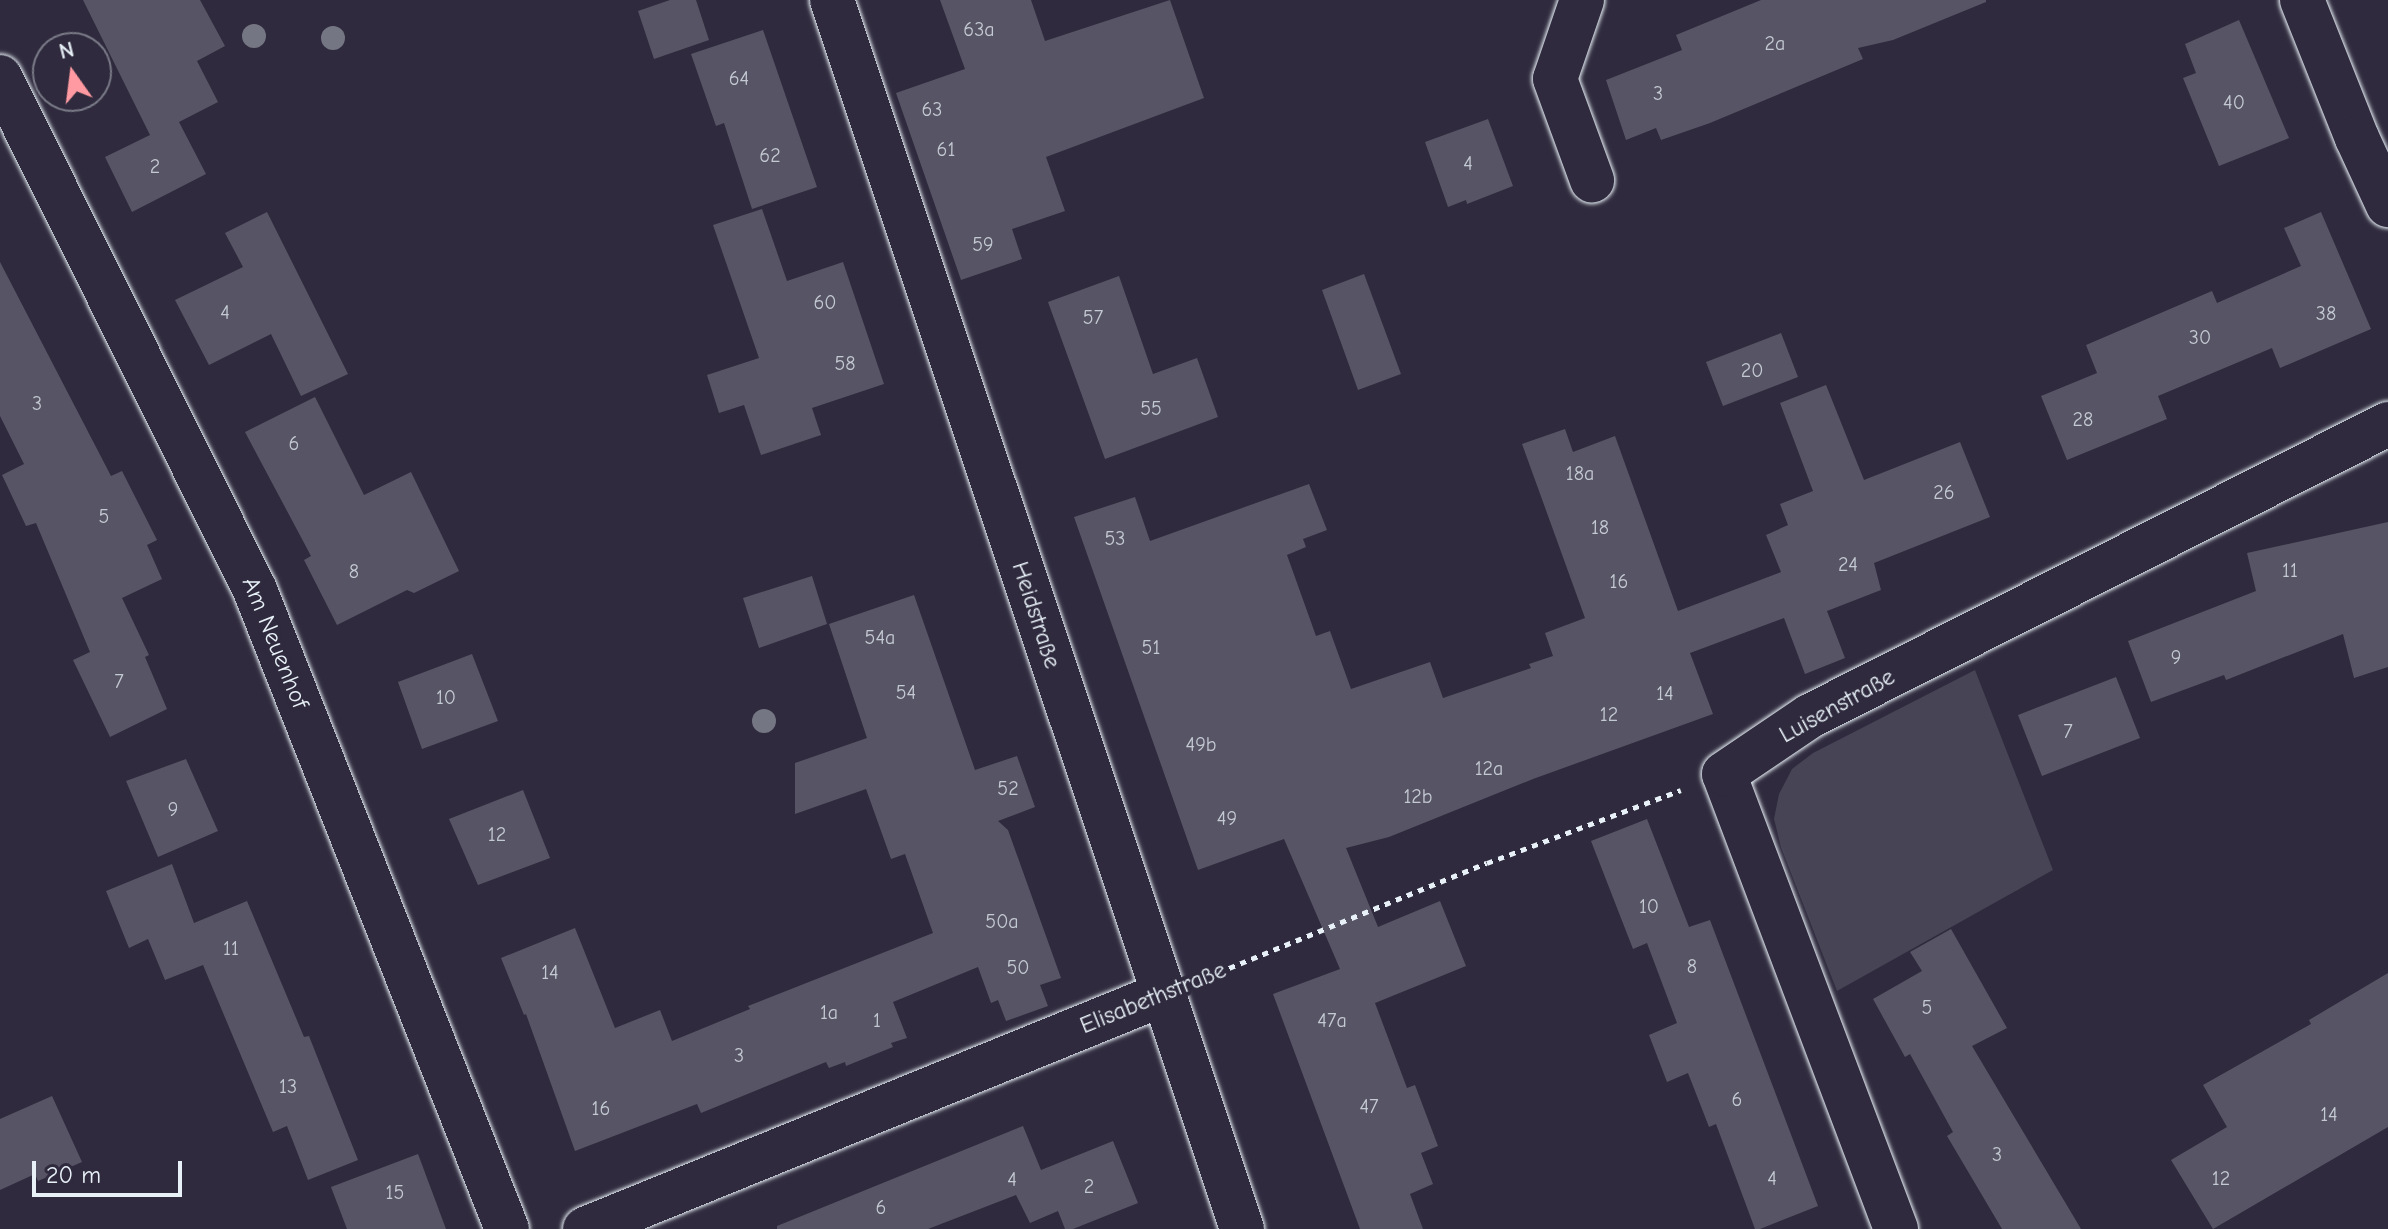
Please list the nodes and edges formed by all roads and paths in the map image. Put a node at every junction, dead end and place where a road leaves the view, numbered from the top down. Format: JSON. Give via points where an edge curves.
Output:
{"nodes":[{"id":1,"x":832,"y":0,"type":"edge"},
{"id":2,"x":1582,"y":0,"type":"edge"},
{"id":3,"x":2302,"y":0,"type":"edge"},
{"id":4,"x":0,"y":77,"type":"edge"},
{"id":5,"x":1592,"y":180,"type":"dead end"},
{"id":6,"x":2388,"y":205,"type":"edge"},
{"id":7,"x":2388,"y":424,"type":"edge"},
{"id":8,"x":1724,"y":774,"type":"junction"},
{"id":9,"x":1161,"y":995,"type":"junction"},
{"id":10,"x":507,"y":1229,"type":"edge"},
{"id":11,"x":585,"y":1229,"type":"edge"},
{"id":12,"x":1242,"y":1229,"type":"edge"},
{"id":13,"x":1896,"y":1229,"type":"edge"}],
"edges":[{"from":1,"to":9,"type":"street","name":"Heidstraße"},
{"from":2,"to":5,"type":"street","via":[[1555,79]]},
{"from":3,"to":6,"type":"street"},
{"from":4,"to":10,"type":"street","name":"Am Neuenhof","via":[[255,590]]},
{"from":7,"to":8,"type":"street","name":"Luisenstraße","via":[[1810,716]]},
{"from":8,"to":9,"type":"path","name":"Elisabethstraße"},
{"from":8,"to":13,"type":"street"},
{"from":9,"to":11,"type":"street","name":"Elisabethstraße"},
{"from":9,"to":12,"type":"street","name":"Heidstraße"}]}
